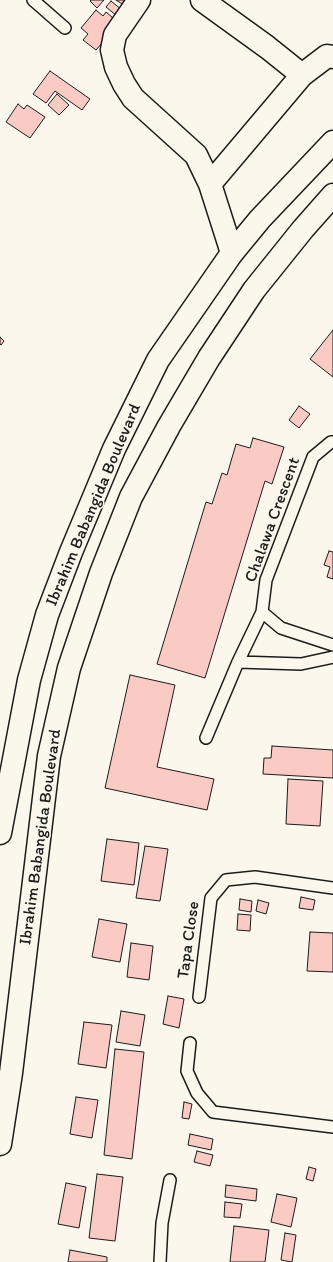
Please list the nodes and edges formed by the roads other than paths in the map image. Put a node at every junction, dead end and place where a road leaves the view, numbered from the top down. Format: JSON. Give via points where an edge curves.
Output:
{"nodes":[{"id":1,"x":33,"y":0,"type":"edge"},
{"id":2,"x":139,"y":0,"type":"edge"},
{"id":3,"x":202,"y":0,"type":"edge"},
{"id":4,"x":65,"y":28,"type":"dead end"},
{"id":5,"x":333,"y":57,"type":"edge"},
{"id":6,"x":302,"y":75,"type":"junction"},
{"id":7,"x":333,"y":142,"type":"edge"},
{"id":8,"x":210,"y":184,"type":"junction"},
{"id":9,"x":333,"y":195,"type":"edge"},
{"id":10,"x":232,"y":253,"type":"junction"},
{"id":11,"x":333,"y":442,"type":"edge"},
{"id":12,"x":262,"y":612,"type":"junction"},
{"id":13,"x":333,"y":645,"type":"edge"},
{"id":14,"x":333,"y":657,"type":"edge"},
{"id":15,"x":238,"y":662,"type":"junction"},
{"id":16,"x":206,"y":738,"type":"dead end"},
{"id":17,"x":0,"y":833,"type":"edge"},
{"id":18,"x":333,"y":888,"type":"edge"},
{"id":19,"x":199,"y":997,"type":"dead end"},
{"id":20,"x":190,"y":1043,"type":"dead end"},
{"id":21,"x":333,"y":1127,"type":"edge"},
{"id":22,"x":0,"y":1144,"type":"edge"},
{"id":23,"x":170,"y":1180,"type":"dead end"},
{"id":24,"x":160,"y":1262,"type":"edge"}],
"edges":[{"from":1,"to":4,"type":"lane"},
{"from":2,"to":8,"type":"street","via":[[115,35],[112,50],[116,67],[132,98],[196,155]]},
{"from":3,"to":6,"type":"street"},
{"from":5,"to":6,"type":"street","via":[[327,56]]},
{"from":6,"to":8,"type":"street"},
{"from":7,"to":10,"type":"street","name":"Ibrahim Babangida Boulevard","via":[[260,219]]},
{"from":8,"to":10,"type":"street"},
{"from":9,"to":22,"type":"street","name":"Ibrahim Babangida Boulevard","via":[[254,290],[209,358],[169,426],[132,497],[101,573],[69,668],[49,756],[11,1073]]},
{"from":10,"to":17,"type":"street","name":"Ibrahim Babangida Boulevard","via":[[158,360],[114,449],[71,552],[47,616],[29,680]]},
{"from":11,"to":12,"type":"lane","name":"Chalawa Crescent","via":[[313,457],[266,580]]},
{"from":12,"to":13,"type":"lane","via":[[280,628]]},
{"from":12,"to":15,"type":"lane","name":"Chalawa Crescent"},
{"from":14,"to":15,"type":"lane","via":[[301,664]]},
{"from":15,"to":16,"type":"lane","name":"Chalawa Crescent"},
{"from":18,"to":19,"type":"lane","name":"Tapa Close","via":[[255,877],[226,880],[211,898]]},
{"from":20,"to":21,"type":"lane","via":[[187,1071],[198,1094],[212,1112]]},
{"from":23,"to":24,"type":"lane","via":[[162,1223]]}]}
